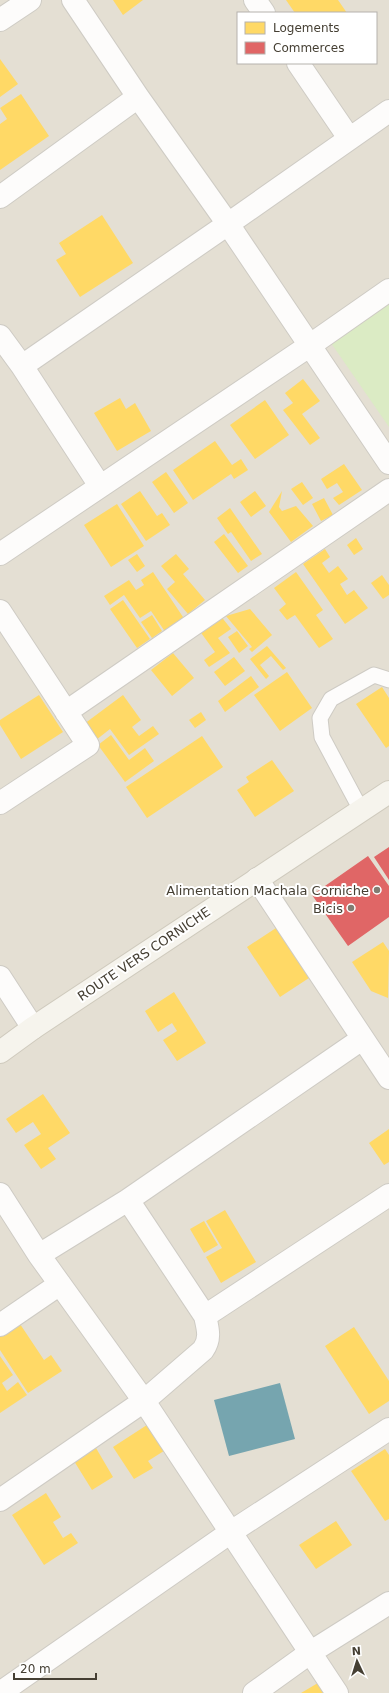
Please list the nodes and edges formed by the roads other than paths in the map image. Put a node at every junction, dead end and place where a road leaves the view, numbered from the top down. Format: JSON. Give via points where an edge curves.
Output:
{"nodes":[{"id":1,"x":30,"y":0,"type":"edge"},
{"id":2,"x":73,"y":0,"type":"edge"},
{"id":3,"x":255,"y":0,"type":"edge"},
{"id":4,"x":263,"y":12,"type":"edge"},
{"id":5,"x":0,"y":20,"type":"edge"},
{"id":6,"x":299,"y":64,"type":"edge"},
{"id":7,"x":138,"y":97,"type":"junction"},
{"id":8,"x":389,"y":111,"type":"edge"},
{"id":9,"x":349,"y":138,"type":"junction"},
{"id":10,"x":0,"y":197,"type":"edge"},
{"id":11,"x":228,"y":224,"type":"junction"},
{"id":12,"x":389,"y":290,"type":"edge"},
{"id":13,"x":0,"y":336,"type":"edge"},
{"id":14,"x":309,"y":346,"type":"junction"},
{"id":15,"x":22,"y":366,"type":"junction"},
{"id":16,"x":389,"y":464,"type":"edge"},
{"id":17,"x":100,"y":486,"type":"junction"},
{"id":18,"x":389,"y":490,"type":"edge"},
{"id":19,"x":0,"y":554,"type":"edge"},
{"id":20,"x":0,"y":611,"type":"edge"},
{"id":21,"x":389,"y":680,"type":"edge"},
{"id":22,"x":66,"y":712,"type":"junction"},
{"id":23,"x":389,"y":792,"type":"edge"},
{"id":24,"x":0,"y":803,"type":"edge"},
{"id":25,"x":361,"y":810,"type":"junction"},
{"id":26,"x":257,"y":879,"type":"junction"},
{"id":27,"x":0,"y":977,"type":"edge"},
{"id":28,"x":33,"y":1028,"type":"junction"},
{"id":29,"x":362,"y":1039,"type":"junction"},
{"id":30,"x":0,"y":1052,"type":"edge"},
{"id":31,"x":383,"y":1055,"type":"edge"},
{"id":32,"x":389,"y":1078,"type":"edge"},
{"id":33,"x":0,"y":1194,"type":"edge"},
{"id":34,"x":389,"y":1194,"type":"edge"},
{"id":35,"x":128,"y":1200,"type":"junction"},
{"id":36,"x":39,"y":1255,"type":"junction"},
{"id":37,"x":60,"y":1284,"type":"junction"},
{"id":38,"x":205,"y":1316,"type":"junction"},
{"id":39,"x":0,"y":1325,"type":"edge"},
{"id":40,"x":144,"y":1401,"type":"junction"},
{"id":41,"x":389,"y":1429,"type":"edge"},
{"id":42,"x":0,"y":1500,"type":"edge"},
{"id":43,"x":231,"y":1532,"type":"junction"},
{"id":44,"x":389,"y":1603,"type":"edge"},
{"id":45,"x":311,"y":1652,"type":"junction"},
{"id":46,"x":0,"y":1693,"type":"edge"},
{"id":47,"x":254,"y":1693,"type":"edge"},
{"id":48,"x":337,"y":1693,"type":"edge"}],
"edges":[{"from":1,"to":5,"type":"street"},
{"from":2,"to":7,"type":"street"},
{"from":3,"to":4,"type":"street"},
{"from":6,"to":9,"type":"street"},
{"from":7,"to":10,"type":"street"},
{"from":7,"to":11,"type":"street"},
{"from":8,"to":9,"type":"street"},
{"from":9,"to":11,"type":"street"},
{"from":11,"to":14,"type":"street"},
{"from":11,"to":15,"type":"street"},
{"from":12,"to":14,"type":"street"},
{"from":13,"to":15,"type":"street"},
{"from":14,"to":16,"type":"street"},
{"from":14,"to":17,"type":"street"},
{"from":15,"to":17,"type":"street"},
{"from":17,"to":19,"type":"street"},
{"from":18,"to":22,"type":"street"},
{"from":20,"to":22,"type":"street"},
{"from":21,"to":25,"type":"lane","via":[[374,674],[332,699],[320,718],[322,737]]},
{"from":22,"to":24,"type":"street","via":[[88,745]]},
{"from":23,"to":25,"type":"main road","name":"ROUTE VERS CORNICHE"},
{"from":25,"to":26,"type":"main road","name":"ROUTE VERS CORNICHE"},
{"from":26,"to":28,"type":"main road","name":"ROUTE VERS CORNICHE"},
{"from":26,"to":29,"type":"street"},
{"from":27,"to":28,"type":"street"},
{"from":28,"to":30,"type":"main road","name":"ROUTE VERS CORNICHE"},
{"from":29,"to":31,"type":"street"},
{"from":29,"to":35,"type":"street"},
{"from":31,"to":32,"type":"street"},
{"from":33,"to":36,"type":"street"},
{"from":34,"to":38,"type":"street"},
{"from":35,"to":36,"type":"street"},
{"from":35,"to":38,"type":"street"},
{"from":36,"to":37,"type":"street"},
{"from":37,"to":39,"type":"street"},
{"from":37,"to":40,"type":"street"},
{"from":38,"to":40,"type":"street","via":[[209,1336],[203,1350]]},
{"from":40,"to":42,"type":"street"},
{"from":40,"to":43,"type":"street"},
{"from":41,"to":43,"type":"street"},
{"from":43,"to":45,"type":"street"},
{"from":43,"to":46,"type":"street"},
{"from":44,"to":45,"type":"street"},
{"from":45,"to":47,"type":"street"},
{"from":45,"to":48,"type":"street"}]}
